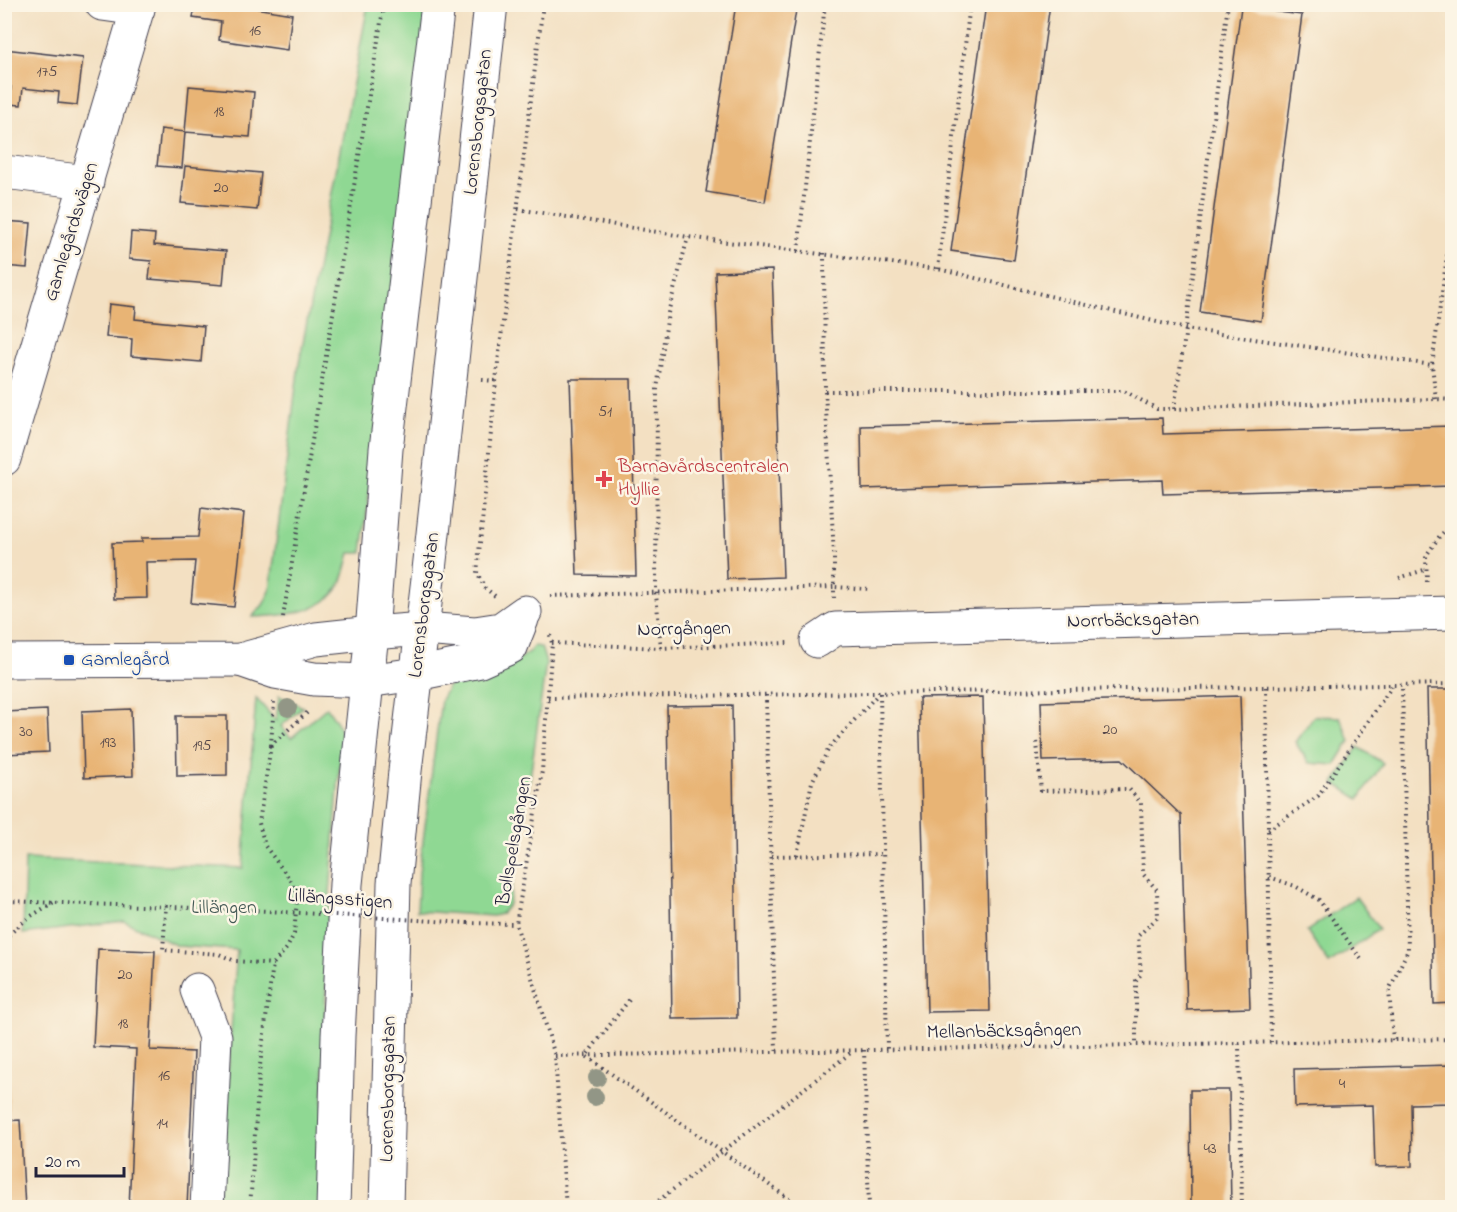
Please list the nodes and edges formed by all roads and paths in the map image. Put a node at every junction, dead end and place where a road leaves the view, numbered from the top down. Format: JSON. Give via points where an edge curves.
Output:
{"nodes":[{"id":1,"x":102,"y":4,"type":"edge"},
{"id":2,"x":384,"y":4,"type":"edge"},
{"id":3,"x":438,"y":4,"type":"edge"},
{"id":4,"x":491,"y":4,"type":"edge"},
{"id":5,"x":543,"y":4,"type":"edge"},
{"id":6,"x":825,"y":4,"type":"edge"},
{"id":7,"x":970,"y":4,"type":"edge"},
{"id":8,"x":1228,"y":4,"type":"edge"},
{"id":9,"x":138,"y":7,"type":"edge"},
{"id":10,"x":4,"y":172,"type":"edge"},
{"id":11,"x":87,"y":182,"type":"junction"},
{"id":12,"x":518,"y":209,"type":"junction"},
{"id":13,"x":1452,"y":219,"type":"edge"},
{"id":14,"x":688,"y":237,"type":"junction"},
{"id":15,"x":798,"y":251,"type":"junction"},
{"id":16,"x":824,"y":253,"type":"junction"},
{"id":17,"x":938,"y":268,"type":"junction"},
{"id":18,"x":1186,"y":329,"type":"junction"},
{"id":19,"x":1432,"y":365,"type":"junction"},
{"id":20,"x":482,"y":380,"type":"dead end"},
{"id":21,"x":496,"y":381,"type":"junction"},
{"id":22,"x":825,"y":391,"type":"junction"},
{"id":23,"x":1436,"y":399,"type":"junction"},
{"id":24,"x":1452,"y":400,"type":"edge"},
{"id":25,"x":1174,"y":409,"type":"junction"},
{"id":26,"x":4,"y":459,"type":"edge"},
{"id":27,"x":1452,"y":523,"type":"edge"},
{"id":28,"x":1427,"y":569,"type":"junction"},
{"id":29,"x":1399,"y":578,"type":"dead end"},
{"id":30,"x":834,"y":586,"type":"junction"},
{"id":31,"x":870,"y":590,"type":"dead end"},
{"id":32,"x":656,"y":594,"type":"junction"},
{"id":33,"x":541,"y":596,"type":"dead end"},
{"id":34,"x":500,"y":599,"type":"dead end"},
{"id":35,"x":1441,"y":614,"type":"edge"},
{"id":36,"x":282,"y":623,"type":"dead end"},
{"id":37,"x":548,"y":627,"type":"dead end"},
{"id":38,"x":423,"y":629,"type":"junction"},
{"id":39,"x":372,"y":633,"type":"junction"},
{"id":40,"x":826,"y":635,"type":"junction"},
{"id":41,"x":552,"y":643,"type":"junction"},
{"id":42,"x":661,"y":648,"type":"junction"},
{"id":43,"x":240,"y":660,"type":"junction"},
{"id":44,"x":4,"y":661,"type":"edge"},
{"id":45,"x":416,"y":674,"type":"junction"},
{"id":46,"x":367,"y":681,"type":"junction"},
{"id":47,"x":1452,"y":684,"type":"edge"},
{"id":48,"x":1392,"y":685,"type":"junction"},
{"id":49,"x":1402,"y":685,"type":"junction"},
{"id":50,"x":1266,"y":687,"type":"junction"},
{"id":51,"x":880,"y":693,"type":"junction"},
{"id":52,"x":766,"y":695,"type":"junction"},
{"id":53,"x":274,"y":698,"type":"dead end"},
{"id":54,"x":548,"y":698,"type":"junction"},
{"id":55,"x":314,"y":706,"type":"dead end"},
{"id":56,"x":1037,"y":742,"type":"dead end"},
{"id":57,"x":271,"y":745,"type":"junction"},
{"id":58,"x":1268,"y":831,"type":"junction"},
{"id":59,"x":883,"y":854,"type":"junction"},
{"id":60,"x":797,"y":855,"type":"junction"},
{"id":61,"x":771,"y":856,"type":"junction"},
{"id":62,"x":1269,"y":876,"type":"junction"},
{"id":63,"x":55,"y":902,"type":"junction"},
{"id":64,"x":166,"y":905,"type":"junction"},
{"id":65,"x":516,"y":924,"type":"junction"},
{"id":66,"x":6,"y":937,"type":"edge"},
{"id":67,"x":1363,"y":962,"type":"dead end"},
{"id":68,"x":273,"y":964,"type":"junction"},
{"id":69,"x":197,"y":990,"type":"dead end"},
{"id":70,"x":629,"y":1000,"type":"dead end"},
{"id":71,"x":1452,"y":1039,"type":"edge"},
{"id":72,"x":1393,"y":1040,"type":"junction"},
{"id":73,"x":1271,"y":1042,"type":"junction"},
{"id":74,"x":1239,"y":1043,"type":"junction"},
{"id":75,"x":1136,"y":1045,"type":"junction"},
{"id":76,"x":887,"y":1049,"type":"junction"},
{"id":77,"x":855,"y":1050,"type":"junction"},
{"id":78,"x":864,"y":1050,"type":"junction"},
{"id":79,"x":776,"y":1051,"type":"junction"},
{"id":80,"x":555,"y":1056,"type":"junction"},
{"id":81,"x":586,"y":1056,"type":"junction"},
{"id":82,"x":722,"y":1151,"type":"junction"},
{"id":83,"x":207,"y":1208,"type":"edge"},
{"id":84,"x":250,"y":1208,"type":"edge"},
{"id":85,"x":333,"y":1208,"type":"edge"},
{"id":86,"x":386,"y":1208,"type":"edge"},
{"id":87,"x":566,"y":1208,"type":"edge"},
{"id":88,"x":649,"y":1208,"type":"edge"},
{"id":89,"x":802,"y":1208,"type":"edge"},
{"id":90,"x":869,"y":1208,"type":"edge"},
{"id":91,"x":1242,"y":1208,"type":"edge"}],
"edges":[{"from":1,"to":9,"type":"main road"},
{"from":2,"to":36,"type":"path"},
{"from":3,"to":39,"type":"main road","via":[[386,449]]},
{"from":4,"to":38,"type":"main road","name":"Lorensborgsgatan"},
{"from":5,"to":12,"type":"path"},
{"from":6,"to":15,"type":"path"},
{"from":7,"to":17,"type":"path"},
{"from":8,"to":18,"type":"path"},
{"from":9,"to":11,"type":"main road","name":"Gamlegårdsvägen"},
{"from":10,"to":11,"type":"main road"},
{"from":11,"to":26,"type":"main road","name":"Gamlegårdsvägen"},
{"from":12,"to":14,"type":"path"},
{"from":12,"to":21,"type":"path"},
{"from":13,"to":19,"type":"path"},
{"from":14,"to":15,"type":"path"},
{"from":14,"to":32,"type":"path","via":[[668,313],[657,389]]},
{"from":15,"to":16,"type":"path"},
{"from":16,"to":17,"type":"path"},
{"from":16,"to":22,"type":"path"},
{"from":17,"to":18,"type":"path"},
{"from":18,"to":19,"type":"path"},
{"from":18,"to":25,"type":"path"},
{"from":19,"to":23,"type":"path"},
{"from":20,"to":21,"type":"path"},
{"from":21,"to":34,"type":"path","via":[[477,573],[484,588]]},
{"from":22,"to":25,"type":"path","via":[[1124,391],[1156,409]]},
{"from":22,"to":30,"type":"path"},
{"from":23,"to":24,"type":"path"},
{"from":23,"to":25,"type":"path"},
{"from":27,"to":28,"type":"path","via":[[1426,556]]},
{"from":28,"to":29,"type":"path"},
{"from":28,"to":35,"type":"path"},
{"from":30,"to":31,"type":"path"},
{"from":30,"to":32,"type":"path"},
{"from":30,"to":40,"type":"path"},
{"from":32,"to":33,"type":"path"},
{"from":32,"to":42,"type":"path"},
{"from":35,"to":40,"type":"main road","name":"Norrbäcksgatan"},
{"from":37,"to":41,"type":"path","name":"Bollspelsgången"},
{"from":38,"to":39,"type":"main road"},
{"from":38,"to":45,"type":"main road","name":"Lorensborgsgatan"},
{"from":38,"to":45,"type":"main road","via":[[475,633],[501,629],[525,612],[510,646],[480,661]]},
{"from":39,"to":43,"type":"main road","via":[[316,639]]},
{"from":39,"to":46,"type":"main road"},
{"from":40,"to":42,"type":"path","name":"Norrgången"},
{"from":41,"to":42,"type":"path","name":"Norrgången"},
{"from":41,"to":54,"type":"path","name":"Bollspelsgången"},
{"from":43,"to":44,"type":"main road"},
{"from":43,"to":46,"type":"main road","via":[[314,679]]},
{"from":45,"to":46,"type":"main road"},
{"from":45,"to":86,"type":"main road","name":"Lorensborgsgatan","via":[[394,884]]},
{"from":46,"to":85,"type":"main road","via":[[346,884]]},
{"from":47,"to":49,"type":"path"},
{"from":48,"to":49,"type":"path"},
{"from":48,"to":50,"type":"path"},
{"from":48,"to":58,"type":"path","via":[[1318,796]]},
{"from":49,"to":72,"type":"path","via":[[1408,950],[1389,990]]},
{"from":50,"to":51,"type":"path"},
{"from":50,"to":58,"type":"path"},
{"from":51,"to":52,"type":"path"},
{"from":51,"to":59,"type":"path"},
{"from":51,"to":60,"type":"path","via":[[829,748],[812,782]]},
{"from":52,"to":54,"type":"path"},
{"from":52,"to":61,"type":"path"},
{"from":53,"to":57,"type":"path"},
{"from":54,"to":65,"type":"path","name":"Bollspelsgången","via":[[542,771]]},
{"from":55,"to":57,"type":"path"},
{"from":56,"to":75,"type":"path","via":[[1041,792],[1129,789],[1141,803],[1143,874],[1157,890],[1158,917],[1138,936],[1141,974],[1136,981]]},
{"from":57,"to":68,"type":"path","via":[[259,823],[265,846],[292,882],[297,900],[294,934]]},
{"from":58,"to":62,"type":"path"},
{"from":59,"to":60,"type":"path"},
{"from":59,"to":76,"type":"path"},
{"from":60,"to":61,"type":"path"},
{"from":61,"to":79,"type":"path"},
{"from":62,"to":67,"type":"path","via":[[1319,900]]},
{"from":62,"to":73,"type":"path"},
{"from":63,"to":64,"type":"path","name":"Lillängsstigen"},
{"from":63,"to":66,"type":"path"},
{"from":63,"to":66,"type":"path","name":"Lillängsstigen","via":[[6,901]]},
{"from":64,"to":65,"type":"path","name":"Lillängsstigen","bridge":true},
{"from":64,"to":68,"type":"path","via":[[164,950],[219,954],[235,961]]},
{"from":65,"to":80,"type":"path","name":"Bollspelsgången"},
{"from":68,"to":84,"type":"path","via":[[259,1073]]},
{"from":69,"to":83,"type":"main road","via":[[215,1037]]},
{"from":70,"to":81,"type":"path"},
{"from":71,"to":72,"type":"path","name":"Mellanbäcksgången"},
{"from":72,"to":73,"type":"path","name":"Mellanbäcksgången"},
{"from":73,"to":74,"type":"path","name":"Mellanbäcksgången"},
{"from":74,"to":75,"type":"path","name":"Mellanbäcksgången"},
{"from":74,"to":91,"type":"path"},
{"from":75,"to":76,"type":"path","name":"Mellanbäcksgången"},
{"from":76,"to":78,"type":"path","name":"Mellanbäcksgången"},
{"from":77,"to":78,"type":"path","name":"Mellanbäcksgången"},
{"from":77,"to":79,"type":"path","name":"Mellanbäcksgången"},
{"from":77,"to":82,"type":"path"},
{"from":78,"to":90,"type":"path"},
{"from":79,"to":81,"type":"path","name":"Mellanbäcksgången"},
{"from":80,"to":81,"type":"path","name":"Mellanbäcksgången"},
{"from":80,"to":87,"type":"path","name":"Bollspelsgången"},
{"from":81,"to":82,"type":"path"},
{"from":82,"to":88,"type":"path"},
{"from":82,"to":89,"type":"path"}]}
